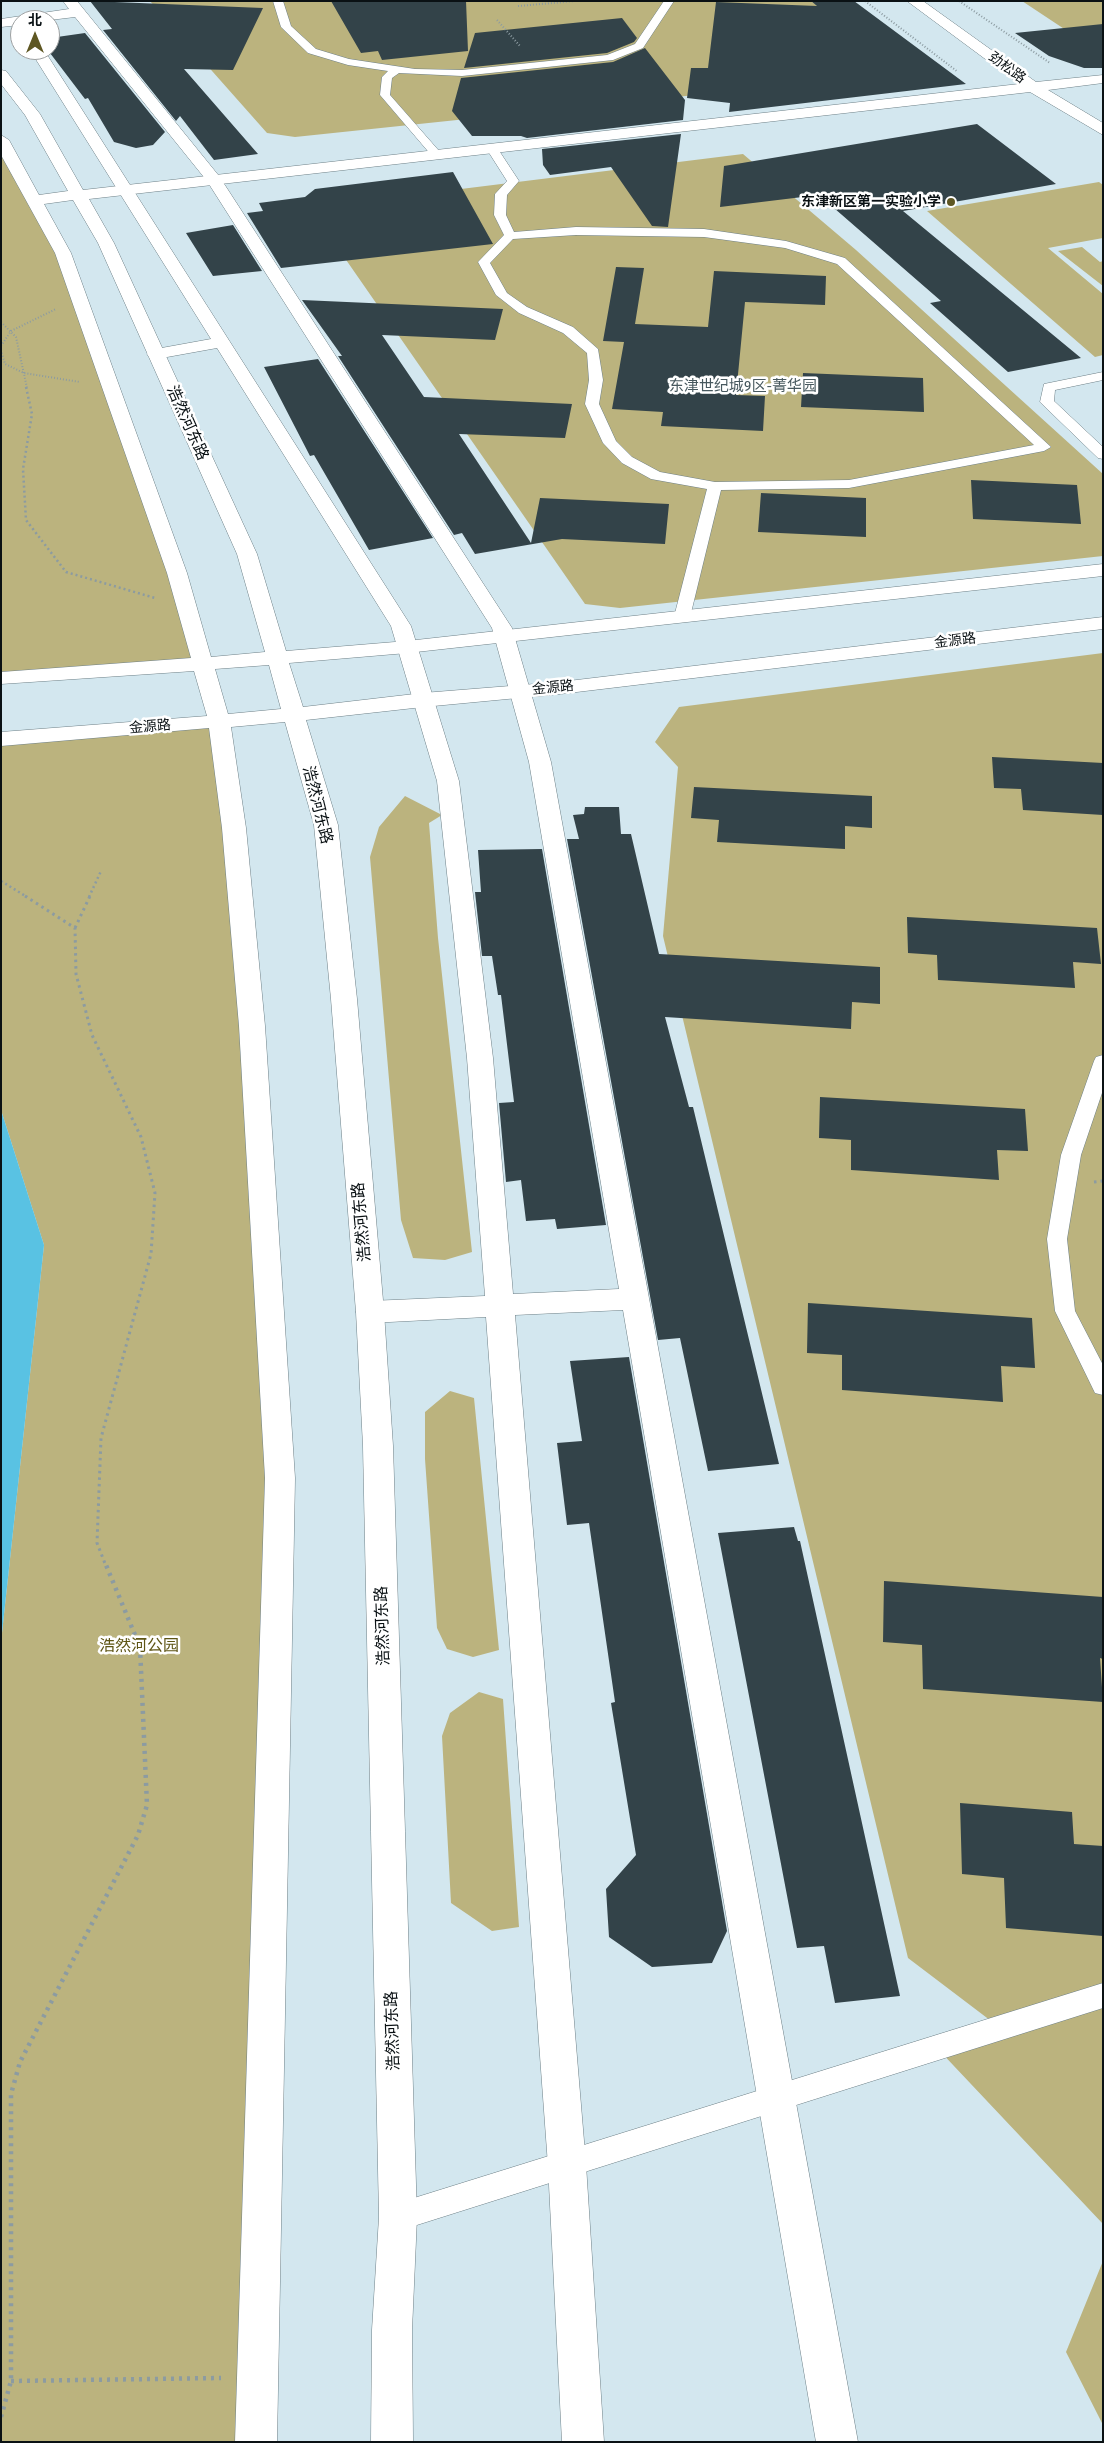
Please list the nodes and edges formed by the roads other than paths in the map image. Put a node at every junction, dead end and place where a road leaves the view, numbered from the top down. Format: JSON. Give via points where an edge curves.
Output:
{"nodes":[{"id":1,"x":278,"y":1,"type":"edge"},
{"id":2,"x":669,"y":1,"type":"edge"},
{"id":3,"x":914,"y":1,"type":"edge"},
{"id":4,"x":74,"y":7,"type":"edge"},
{"id":5,"x":7,"y":8,"type":"dead end"},
{"id":6,"x":60,"y":11,"type":"edge"},
{"id":7,"x":10,"y":12,"type":"edge"},
{"id":8,"x":43,"y":60,"type":"edge"},
{"id":9,"x":397,"y":69,"type":"junction"},
{"id":10,"x":1,"y":74,"type":"edge"},
{"id":11,"x":1103,"y":79,"type":"edge"},
{"id":12,"x":1033,"y":87,"type":"junction"},
{"id":13,"x":1103,"y":130,"type":"edge"},
{"id":14,"x":1,"y":140,"type":"edge"},
{"id":15,"x":492,"y":148,"type":"junction"},
{"id":16,"x":436,"y":154,"type":"junction"},
{"id":17,"x":212,"y":179,"type":"junction"},
{"id":18,"x":125,"y":189,"type":"junction"},
{"id":19,"x":79,"y":194,"type":"junction"},
{"id":20,"x":34,"y":200,"type":"junction"},
{"id":21,"x":510,"y":236,"type":"junction"},
{"id":22,"x":222,"y":342,"type":"junction"},
{"id":23,"x":156,"y":354,"type":"junction"},
{"id":24,"x":1103,"y":376,"type":"edge"},
{"id":25,"x":1103,"y":455,"type":"edge"},
{"id":26,"x":715,"y":486,"type":"junction"},
{"id":27,"x":1103,"y":570,"type":"edge"},
{"id":28,"x":682,"y":617,"type":"junction"},
{"id":29,"x":1103,"y":623,"type":"edge"},
{"id":30,"x":505,"y":637,"type":"junction"},
{"id":31,"x":407,"y":647,"type":"junction"},
{"id":32,"x":277,"y":658,"type":"junction"},
{"id":33,"x":203,"y":664,"type":"junction"},
{"id":34,"x":1,"y":678,"type":"edge"},
{"id":35,"x":520,"y":692,"type":"junction"},
{"id":36,"x":423,"y":700,"type":"junction"},
{"id":37,"x":293,"y":715,"type":"junction"},
{"id":38,"x":219,"y":721,"type":"junction"},
{"id":39,"x":1,"y":738,"type":"edge"},
{"id":40,"x":1103,"y":1061,"type":"edge"},
{"id":41,"x":635,"y":1299,"type":"junction"},
{"id":42,"x":499,"y":1306,"type":"junction"},
{"id":43,"x":370,"y":1312,"type":"junction"},
{"id":44,"x":1103,"y":1387,"type":"edge"},
{"id":45,"x":1103,"y":1995,"type":"edge"},
{"id":46,"x":776,"y":2099,"type":"junction"},
{"id":47,"x":567,"y":2165,"type":"junction"},
{"id":48,"x":398,"y":2217,"type":"junction"},
{"id":49,"x":256,"y":2442,"type":"edge"},
{"id":50,"x":392,"y":2442,"type":"edge"},
{"id":51,"x":582,"y":2442,"type":"edge"},
{"id":52,"x":837,"y":2442,"type":"edge"}],
"edges":[{"from":1,"to":9,"type":"lane","via":[[286,27],[312,51],[348,62]]},
{"from":2,"to":9,"type":"lane","via":[[639,46],[609,58],[462,73]]},
{"from":3,"to":12,"type":"street","name":"劲松路"},
{"from":4,"to":6,"type":"street"},
{"from":4,"to":17,"type":"street"},
{"from":5,"to":7,"type":"street"},
{"from":8,"to":18,"type":"street"},
{"from":9,"to":16,"type":"lane","via":[[387,77],[385,95]]},
{"from":10,"to":19,"type":"street","name":"浩然河东路","via":[[32,114]]},
{"from":11,"to":12,"type":"street"},
{"from":12,"to":13,"type":"street","name":"劲松路"},
{"from":12,"to":15,"type":"street"},
{"from":14,"to":20,"type":"street"},
{"from":15,"to":16,"type":"street"},
{"from":15,"to":21,"type":"lane","via":[[513,180],[501,194],[500,215]]},
{"from":16,"to":17,"type":"street"},
{"from":17,"to":18,"type":"street"},
{"from":17,"to":30,"type":"street"},
{"from":18,"to":19,"type":"street"},
{"from":18,"to":22,"type":"street"},
{"from":19,"to":20,"type":"street"},
{"from":19,"to":23,"type":"street","name":"浩然河东路","via":[[106,243]]},
{"from":20,"to":33,"type":"street","via":[[63,253],[187,607]]},
{"from":21,"to":26,"type":"lane","via":[[484,262],[502,295],[523,310],[568,330],[593,352],[596,380],[592,404],[610,443],[627,460],[656,476]]},
{"from":21,"to":26,"type":"lane","via":[[576,231],[704,233],[786,245],[841,261],[1044,447],[849,484]]},
{"from":22,"to":23,"type":"street"},
{"from":22,"to":31,"type":"street","via":[[401,626]]},
{"from":23,"to":32,"type":"street","name":"浩然河东路","via":[[247,554]]},
{"from":24,"to":25,"type":"lane","via":[[1049,387],[1047,402]]},
{"from":26,"to":28,"type":"lane"},
{"from":27,"to":28,"type":"street"},
{"from":28,"to":30,"type":"street"},
{"from":29,"to":35,"type":"street","name":"金源路"},
{"from":30,"to":31,"type":"street"},
{"from":30,"to":35,"type":"street"},
{"from":31,"to":32,"type":"street"},
{"from":31,"to":36,"type":"street"},
{"from":32,"to":33,"type":"street"},
{"from":32,"to":37,"type":"street","name":"浩然河东路"},
{"from":33,"to":34,"type":"street"},
{"from":33,"to":38,"type":"street"},
{"from":35,"to":36,"type":"street","name":"金源路"},
{"from":35,"to":41,"type":"street","via":[[540,762]]},
{"from":36,"to":37,"type":"street","name":"金源路"},
{"from":36,"to":42,"type":"street","via":[[448,781],[480,1058]]},
{"from":37,"to":38,"type":"street","name":"金源路"},
{"from":37,"to":43,"type":"street","name":"浩然河东路","via":[[326,825]]},
{"from":38,"to":39,"type":"street","name":"金源路"},
{"from":38,"to":49,"type":"street","via":[[234,828],[252,1026],[280,1478]]},
{"from":40,"to":44,"type":"lane","via":[[1071,1155],[1057,1239],[1065,1311]]},
{"from":41,"to":42,"type":"street"},
{"from":41,"to":46,"type":"street"},
{"from":42,"to":43,"type":"street"},
{"from":42,"to":47,"type":"street"},
{"from":43,"to":48,"type":"street","name":"浩然河东路","via":[[378,1446]]},
{"from":45,"to":46,"type":"lane"},
{"from":46,"to":47,"type":"lane"},
{"from":46,"to":52,"type":"street"},
{"from":47,"to":48,"type":"lane"},
{"from":47,"to":51,"type":"street"},
{"from":48,"to":50,"type":"street","name":"浩然河东路","via":[[392,2330]]}]}
